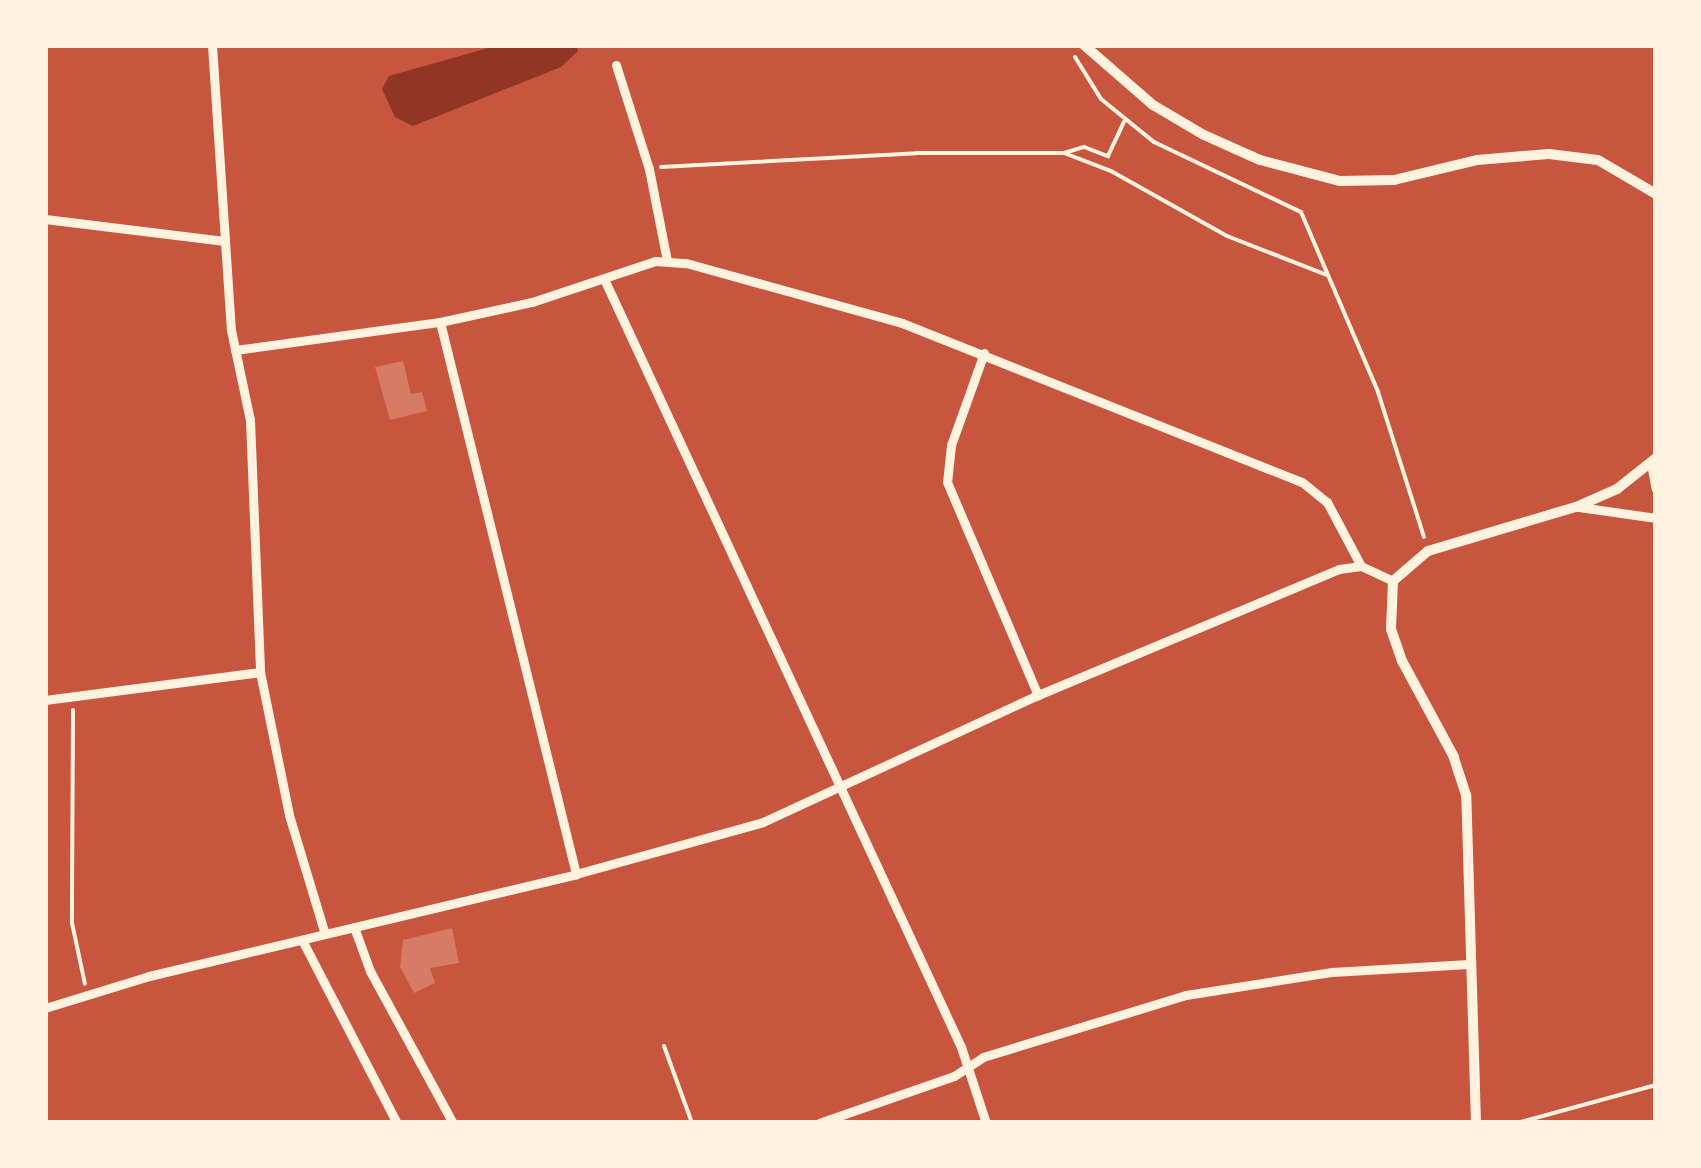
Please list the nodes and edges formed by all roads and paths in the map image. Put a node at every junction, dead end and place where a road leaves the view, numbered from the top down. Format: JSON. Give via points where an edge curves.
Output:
{"nodes":[{"id":1,"x":212,"y":45,"type":"edge"},
{"id":2,"x":1075,"y":45,"type":"edge"},
{"id":3,"x":1084,"y":45,"type":"edge"},
{"id":4,"x":616,"y":65,"type":"dead end"},
{"id":5,"x":1124,"y":121,"type":"junction"},
{"id":6,"x":1064,"y":153,"type":"junction"},
{"id":7,"x":649,"y":169,"type":"junction"},
{"id":8,"x":1656,"y":194,"type":"edge"},
{"id":9,"x":45,"y":219,"type":"edge"},
{"id":10,"x":226,"y":241,"type":"junction"},
{"id":11,"x":667,"y":260,"type":"junction"},
{"id":12,"x":1327,"y":275,"type":"junction"},
{"id":13,"x":605,"y":281,"type":"junction"},
{"id":14,"x":440,"y":322,"type":"junction"},
{"id":15,"x":235,"y":350,"type":"junction"},
{"id":16,"x":984,"y":353,"type":"junction"},
{"id":17,"x":1654,"y":461,"type":"edge"},
{"id":18,"x":1656,"y":489,"type":"edge"},
{"id":19,"x":1576,"y":507,"type":"junction"},
{"id":20,"x":1656,"y":518,"type":"edge"},
{"id":21,"x":1428,"y":551,"type":"junction"},
{"id":22,"x":1361,"y":566,"type":"junction"},
{"id":23,"x":1392,"y":581,"type":"junction"},
{"id":24,"x":260,"y":672,"type":"junction"},
{"id":25,"x":73,"y":695,"type":"junction"},
{"id":26,"x":1038,"y":695,"type":"junction"},
{"id":27,"x":45,"y":700,"type":"edge"},
{"id":28,"x":840,"y":788,"type":"junction"},
{"id":29,"x":576,"y":874,"type":"junction"},
{"id":30,"x":354,"y":927,"type":"junction"},
{"id":31,"x":326,"y":934,"type":"junction"},
{"id":32,"x":302,"y":940,"type":"junction"},
{"id":33,"x":1469,"y":964,"type":"junction"},
{"id":34,"x":86,"y":994,"type":"junction"},
{"id":35,"x":45,"y":1008,"type":"edge"},
{"id":36,"x":664,"y":1046,"type":"dead end"},
{"id":37,"x":968,"y":1067,"type":"junction"},
{"id":38,"x":1656,"y":1085,"type":"edge"},
{"id":39,"x":396,"y":1123,"type":"edge"},
{"id":40,"x":454,"y":1123,"type":"edge"},
{"id":41,"x":692,"y":1123,"type":"edge"},
{"id":42,"x":819,"y":1123,"type":"edge"},
{"id":43,"x":986,"y":1123,"type":"edge"},
{"id":44,"x":1476,"y":1123,"type":"edge"},
{"id":45,"x":1517,"y":1123,"type":"edge"}],
"edges":[{"from":1,"to":10,"type":"street"},
{"from":2,"to":5,"type":"path","via":[[1076,65]]},
{"from":3,"to":8,"type":"street","via":[[1153,105],[1204,135],[1260,160],[1340,181],[1394,180],[1476,160],[1549,154],[1598,160]]},
{"from":4,"to":7,"type":"street"},
{"from":5,"to":6,"type":"path","via":[[1108,156],[1084,148]]},
{"from":5,"to":12,"type":"path","via":[[1174,154],[1301,212]]},
{"from":6,"to":7,"type":"path","via":[[917,153]]},
{"from":6,"to":12,"type":"path","via":[[1111,171],[1227,236]]},
{"from":7,"to":11,"type":"street"},
{"from":9,"to":10,"type":"street"},
{"from":10,"to":15,"type":"street"},
{"from":11,"to":13,"type":"street"},
{"from":11,"to":16,"type":"street","via":[[825,299]]},
{"from":12,"to":21,"type":"path","via":[[1378,392]]},
{"from":13,"to":14,"type":"street"},
{"from":13,"to":28,"type":"street"},
{"from":14,"to":15,"type":"street"},
{"from":14,"to":29,"type":"street"},
{"from":15,"to":24,"type":"street","via":[[250,420]]},
{"from":16,"to":22,"type":"street","via":[[1302,482],[1327,502]]},
{"from":16,"to":26,"type":"street","via":[[952,446],[947,482]]},
{"from":17,"to":18,"type":"street"},
{"from":17,"to":19,"type":"street"},
{"from":19,"to":20,"type":"street"},
{"from":19,"to":21,"type":"street"},
{"from":21,"to":23,"type":"street"},
{"from":22,"to":23,"type":"street"},
{"from":22,"to":26,"type":"street","via":[[1338,569]]},
{"from":23,"to":33,"type":"street","via":[[1391,629],[1466,794]]},
{"from":24,"to":25,"type":"street"},
{"from":24,"to":31,"type":"street","via":[[288,815]]},
{"from":25,"to":27,"type":"street"},
{"from":25,"to":34,"type":"path","via":[[72,923]]},
{"from":26,"to":28,"type":"street"},
{"from":28,"to":29,"type":"street","via":[[763,822]]},
{"from":28,"to":37,"type":"street"},
{"from":29,"to":30,"type":"street"},
{"from":30,"to":31,"type":"street"},
{"from":30,"to":40,"type":"street","via":[[370,971]]},
{"from":31,"to":32,"type":"street"},
{"from":32,"to":34,"type":"street"},
{"from":32,"to":39,"type":"street"},
{"from":33,"to":37,"type":"street","via":[[1332,972],[1186,995],[1089,1021]]},
{"from":33,"to":44,"type":"street"},
{"from":34,"to":35,"type":"street"},
{"from":36,"to":41,"type":"path"},
{"from":37,"to":42,"type":"street"},
{"from":37,"to":43,"type":"street"},
{"from":38,"to":45,"type":"path"}]}
